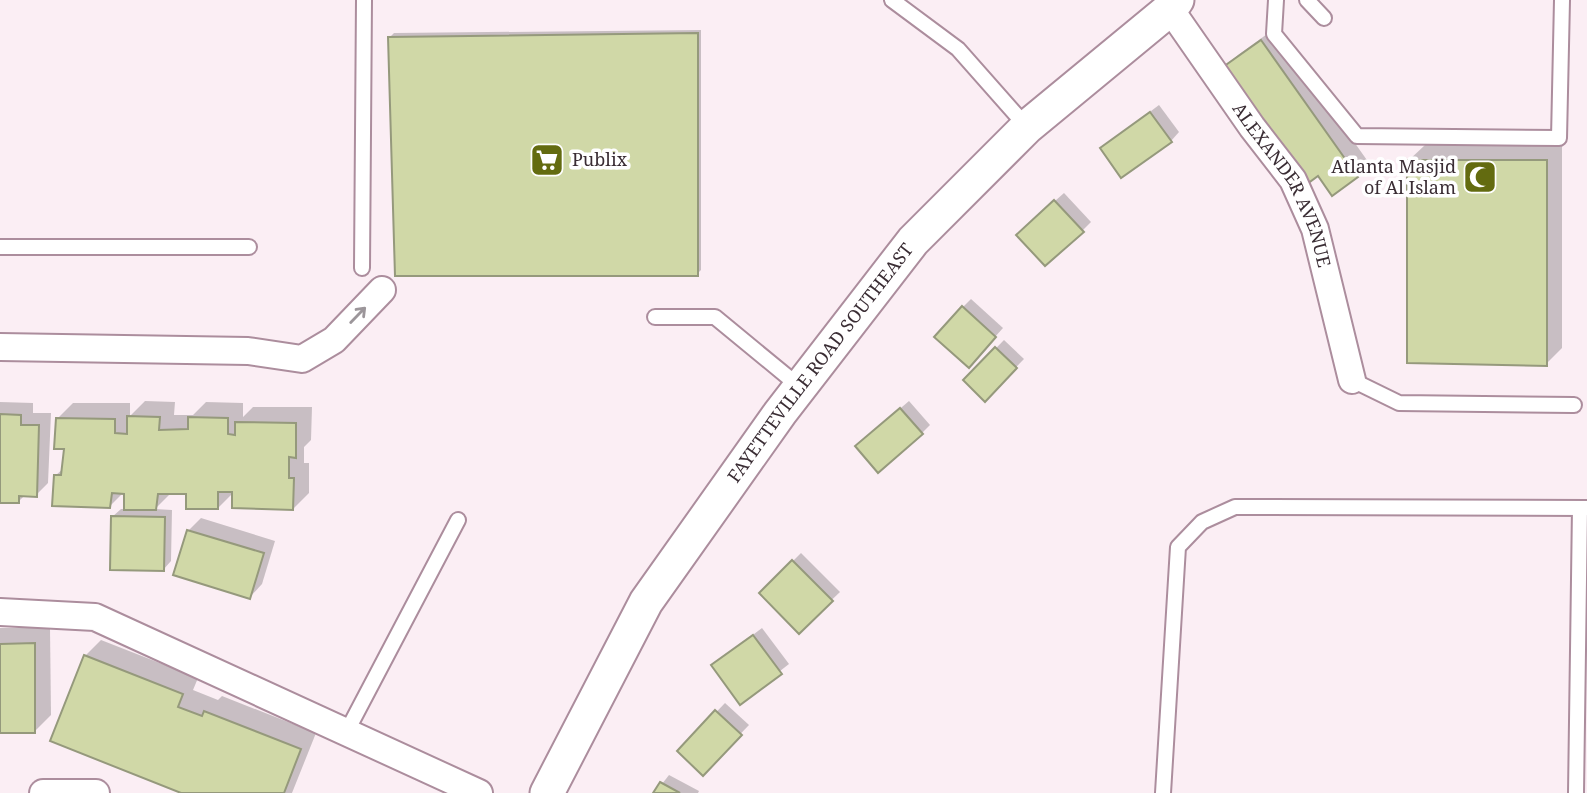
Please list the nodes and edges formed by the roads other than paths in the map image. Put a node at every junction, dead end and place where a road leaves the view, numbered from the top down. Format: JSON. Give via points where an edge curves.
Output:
{"nodes":[{"id":1,"x":364,"y":0,"type":"edge"},
{"id":2,"x":892,"y":0,"type":"edge"},
{"id":3,"x":1307,"y":0,"type":"edge"},
{"id":4,"x":1562,"y":0,"type":"edge"},
{"id":5,"x":1274,"y":1,"type":"edge"},
{"id":6,"x":1173,"y":4,"type":"edge"},
{"id":7,"x":1324,"y":18,"type":"dead end"},
{"id":8,"x":1027,"y":127,"type":"junction"},
{"id":9,"x":0,"y":247,"type":"edge"},
{"id":10,"x":249,"y":247,"type":"dead end"},
{"id":11,"x":362,"y":268,"type":"dead end"},
{"id":12,"x":382,"y":290,"type":"dead end"},
{"id":13,"x":655,"y":317,"type":"dead end"},
{"id":14,"x":0,"y":347,"type":"edge"},
{"id":15,"x":1352,"y":380,"type":"joint"},
{"id":16,"x":800,"y":387,"type":"junction"},
{"id":17,"x":1574,"y":405,"type":"dead end"},
{"id":18,"x":1583,"y":508,"type":"edge"},
{"id":19,"x":458,"y":520,"type":"dead end"},
{"id":20,"x":0,"y":612,"type":"edge"},
{"id":21,"x":346,"y":733,"type":"junction"},
{"id":22,"x":43,"y":793,"type":"edge"},
{"id":23,"x":96,"y":793,"type":"edge"},
{"id":24,"x":479,"y":793,"type":"edge"},
{"id":25,"x":547,"y":793,"type":"edge"},
{"id":26,"x":1163,"y":793,"type":"edge"},
{"id":27,"x":1576,"y":793,"type":"edge"}],
"edges":[{"from":1,"to":11,"type":"lane"},
{"from":2,"to":8,"type":"lane","via":[[958,49]]},
{"from":3,"to":7,"type":"lane"},
{"from":4,"to":5,"type":"lane","via":[[1559,138],[1357,136],[1274,34]]},
{"from":6,"to":8,"type":"street","name":"FAYETTEVILLE ROAD SOUTHEAST"},
{"from":6,"to":15,"type":"street","name":"ALEXANDER AVENUE","via":[[1252,127],[1293,180],[1315,229]]},
{"from":8,"to":16,"type":"street","name":"FAYETTEVILLE ROAD SOUTHEAST","via":[[913,241]]},
{"from":9,"to":10,"type":"lane"},
{"from":14,"to":12,"type":"street","one_way":true,"via":[[248,351],[302,359],[334,340]]},
{"from":13,"to":16,"type":"lane","via":[[715,317]]},
{"from":15,"to":17,"type":"lane","via":[[1399,402]]},
{"from":16,"to":25,"type":"street","name":"FAYETTEVILLE ROAD SOUTHEAST","via":[[646,603]]},
{"from":18,"to":26,"type":"lane","via":[[1235,507],[1202,522],[1178,547]]},
{"from":18,"to":27,"type":"lane"},
{"from":19,"to":21,"type":"lane"},
{"from":20,"to":21,"type":"street","via":[[95,617]]},
{"from":21,"to":24,"type":"street"},
{"from":22,"to":23,"type":"street"}]}
